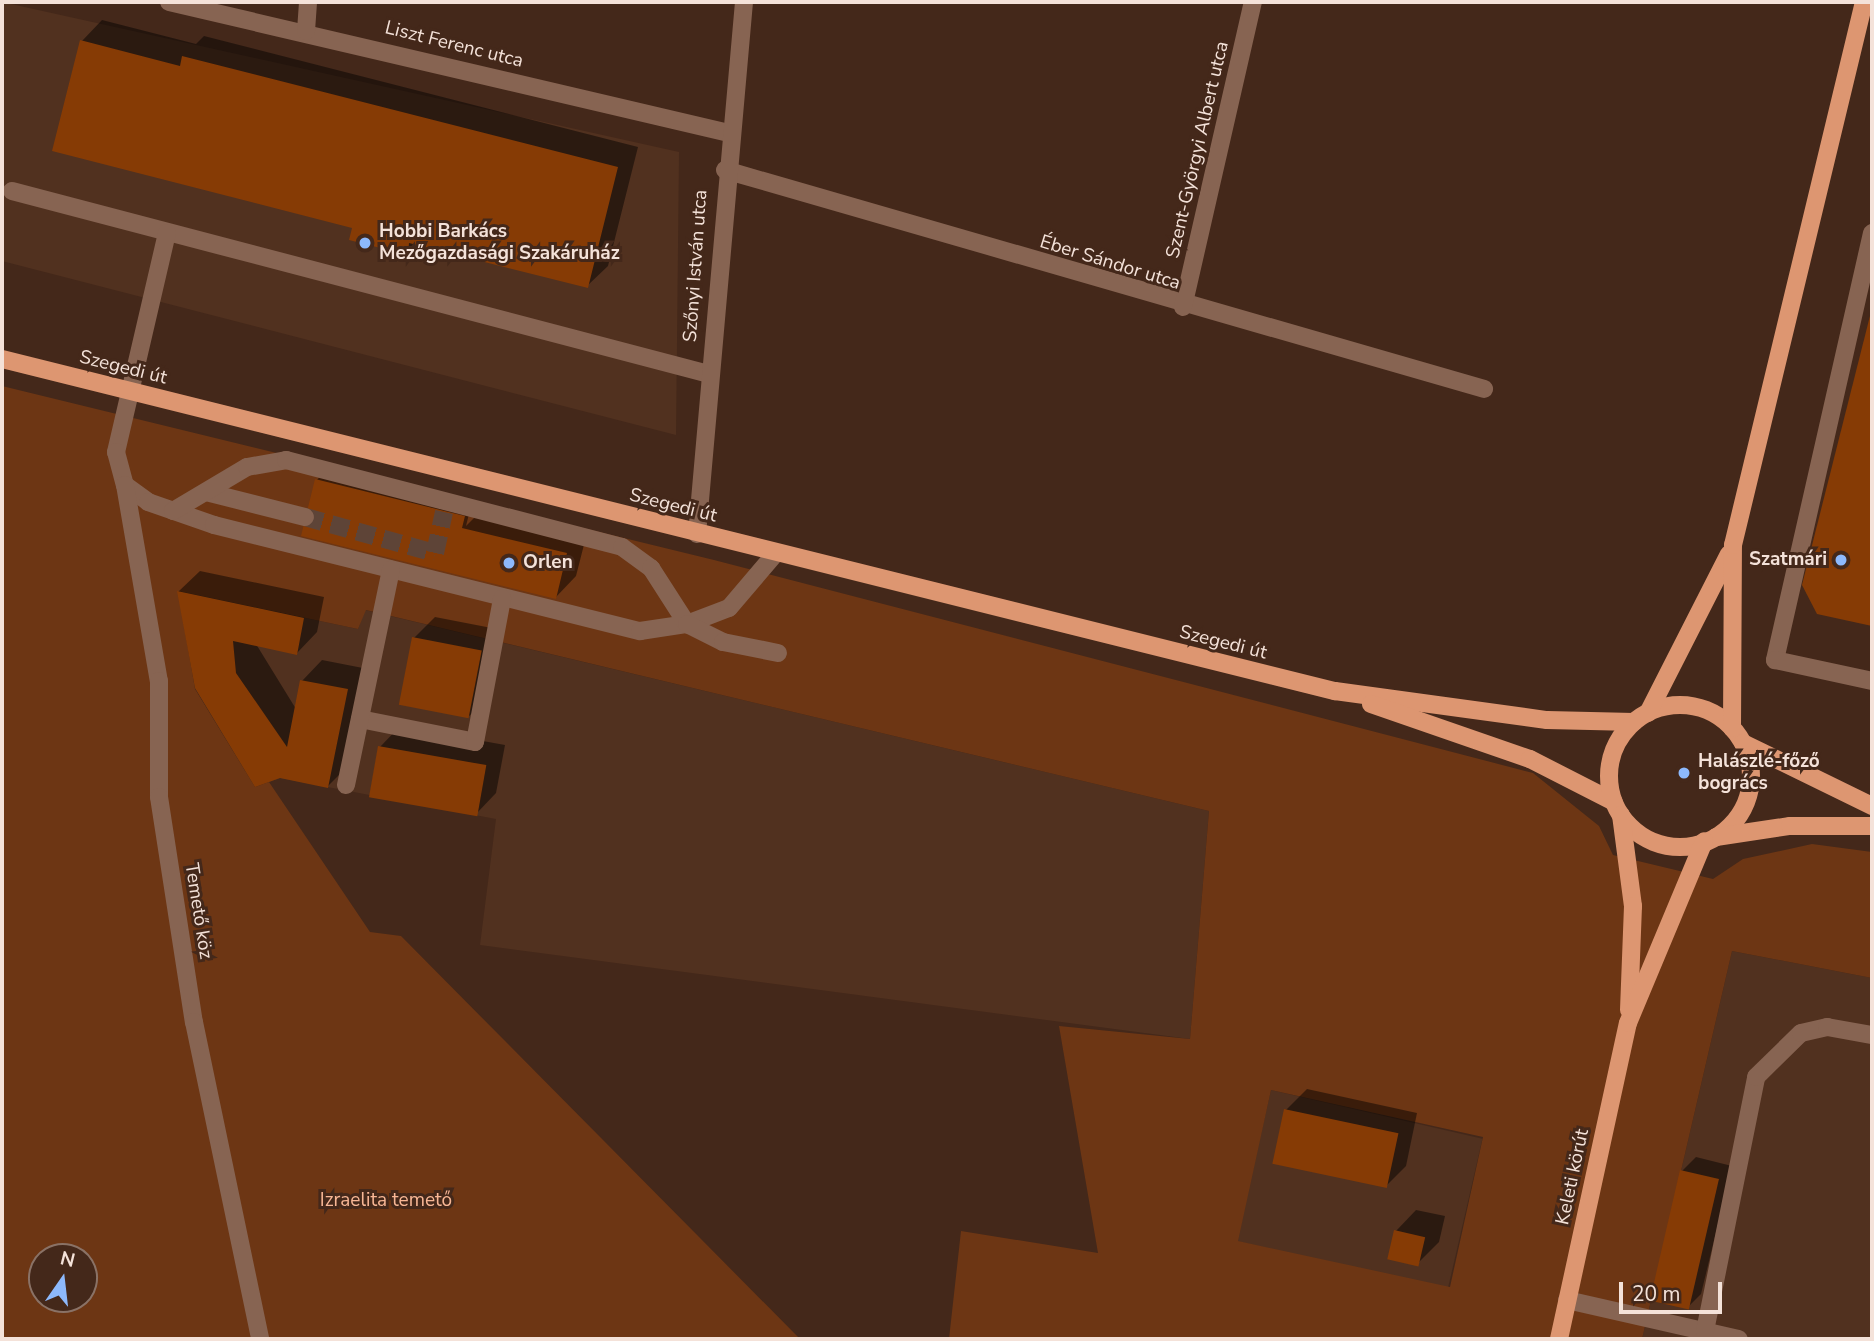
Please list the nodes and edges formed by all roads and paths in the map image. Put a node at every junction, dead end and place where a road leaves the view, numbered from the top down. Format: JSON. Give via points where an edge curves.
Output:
{"nodes":[{"id":1,"x":169,"y":2,"type":"edge"},
{"id":2,"x":308,"y":2,"type":"edge"},
{"id":3,"x":744,"y":2,"type":"edge"},
{"id":4,"x":1253,"y":2,"type":"edge"},
{"id":5,"x":1864,"y":2,"type":"edge"},
{"id":6,"x":306,"y":31,"type":"junction"},
{"id":7,"x":729,"y":133,"type":"junction"},
{"id":8,"x":725,"y":170,"type":"junction"},
{"id":9,"x":12,"y":191,"type":"dead end"},
{"id":10,"x":167,"y":233,"type":"junction"},
{"id":11,"x":1872,"y":233,"type":"edge"},
{"id":12,"x":1183,"y":307,"type":"junction"},
{"id":13,"x":2,"y":359,"type":"edge"},
{"id":14,"x":709,"y":374,"type":"junction"},
{"id":15,"x":1484,"y":389,"type":"dead end"},
{"id":16,"x":129,"y":391,"type":"junction"},
{"id":17,"x":125,"y":485,"type":"junction"},
{"id":18,"x":206,"y":492,"type":"junction"},
{"id":19,"x":173,"y":511,"type":"junction"},
{"id":20,"x":305,"y":517,"type":"tunnel mouth"},
{"id":21,"x":697,"y":534,"type":"junction"},
{"id":22,"x":1734,"y":545,"type":"junction"},
{"id":23,"x":775,"y":554,"type":"junction"},
{"id":24,"x":391,"y":570,"type":"junction"},
{"id":25,"x":502,"y":599,"type":"junction"},
{"id":26,"x":687,"y":624,"type":"junction"},
{"id":27,"x":778,"y":653,"type":"dead end"},
{"id":28,"x":1872,"y":681,"type":"edge"},
{"id":29,"x":1335,"y":691,"type":"junction"},
{"id":30,"x":1641,"y":718,"type":"junction"},
{"id":31,"x":360,"y":719,"type":"junction"},
{"id":32,"x":1737,"y":736,"type":"junction"},
{"id":33,"x":346,"y":785,"type":"dead end"},
{"id":34,"x":1872,"y":806,"type":"edge"},
{"id":35,"x":1618,"y":808,"type":"junction"},
{"id":36,"x":1872,"y":826,"type":"edge"},
{"id":37,"x":1710,"y":839,"type":"junction"},
{"id":38,"x":1629,"y":1023,"type":"junction"},
{"id":39,"x":1872,"y":1035,"type":"edge"},
{"id":40,"x":1567,"y":1300,"type":"junction"},
{"id":41,"x":1705,"y":1331,"type":"junction"},
{"id":42,"x":260,"y":1339,"type":"edge"},
{"id":43,"x":1559,"y":1339,"type":"edge"},
{"id":44,"x":1739,"y":1339,"type":"edge"}],
"edges":[{"from":1,"to":6,"type":"street","name":"Liszt Ferenc utca"},
{"from":2,"to":6,"type":"street"},
{"from":3,"to":7,"type":"street","name":"Szőnyi István utca"},
{"from":4,"to":12,"type":"street","name":"Szent-Györgyi Albert utca"},
{"from":5,"to":22,"type":"main road"},
{"from":6,"to":7,"type":"street","name":"Liszt Ferenc utca"},
{"from":7,"to":8,"type":"street","name":"Szőnyi István utca"},
{"from":8,"to":12,"type":"street","name":"Éber Sándor utca"},
{"from":8,"to":14,"type":"street","name":"Szőnyi István utca"},
{"from":9,"to":10,"type":"street"},
{"from":10,"to":14,"type":"street"},
{"from":10,"to":16,"type":"street","name":"Temető köz"},
{"from":11,"to":28,"type":"street","via":[[1775,660]]},
{"from":12,"to":15,"type":"street","name":"Éber Sándor utca"},
{"from":13,"to":16,"type":"main road","name":"Szegedi út"},
{"from":14,"to":21,"type":"street","name":"Szőnyi István utca"},
{"from":16,"to":17,"type":"street","name":"Temető köz","via":[[116,452]]},
{"from":16,"to":21,"type":"main road","name":"Szegedi út"},
{"from":17,"to":19,"type":"street"},
{"from":17,"to":42,"type":"street","name":"Temető köz","via":[[159,681],[159,797],[194,1023]]},
{"from":18,"to":19,"type":"street"},
{"from":18,"to":20,"type":"street"},
{"from":18,"to":26,"type":"street","via":[[262,461],[286,460],[445,507],[622,547],[651,568]]},
{"from":19,"to":24,"type":"street"},
{"from":21,"to":23,"type":"main road","name":"Szegedi út"},
{"from":22,"to":30,"type":"main road"},
{"from":22,"to":32,"type":"main road"},
{"from":23,"to":26,"type":"street","via":[[729,608]]},
{"from":23,"to":29,"type":"main road","name":"Szegedi út"},
{"from":24,"to":25,"type":"street"},
{"from":24,"to":31,"type":"street"},
{"from":25,"to":26,"type":"street","via":[[628,629]]},
{"from":25,"to":31,"type":"street","via":[[475,742]]},
{"from":26,"to":27,"type":"street","via":[[723,642]]},
{"from":29,"to":30,"type":"main road","via":[[1547,720]]},
{"from":29,"to":35,"type":"main road","via":[[1530,759]]},
{"from":30,"to":32,"type":"main road","via":[[1690,706]]},
{"from":30,"to":35,"type":"main road","via":[[1610,765]]},
{"from":31,"to":33,"type":"street"},
{"from":32,"to":34,"type":"main road"},
{"from":32,"to":37,"type":"main road","via":[[1750,766],[1746,802]]},
{"from":35,"to":37,"type":"main road","via":[[1636,832],[1663,845]]},
{"from":35,"to":38,"type":"main road","via":[[1633,906]]},
{"from":36,"to":37,"type":"main road","via":[[1790,826]]},
{"from":37,"to":38,"type":"main road"},
{"from":38,"to":40,"type":"main road","name":"Keleti körút"},
{"from":39,"to":41,"type":"street","via":[[1827,1027],[1801,1033],[1756,1077]]},
{"from":40,"to":41,"type":"street"},
{"from":40,"to":43,"type":"main road","name":"Keleti körút"},
{"from":41,"to":44,"type":"street"}]}
